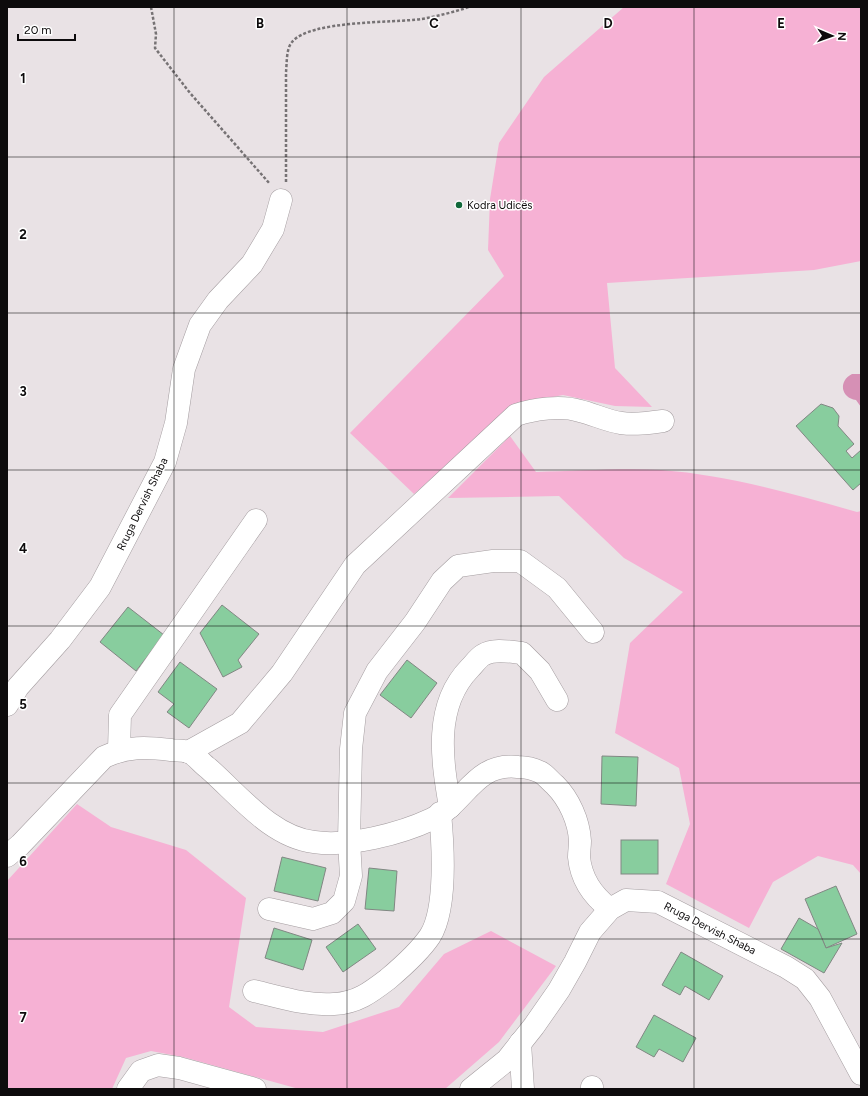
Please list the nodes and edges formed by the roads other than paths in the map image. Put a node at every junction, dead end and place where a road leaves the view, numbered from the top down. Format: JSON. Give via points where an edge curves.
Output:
{"nodes":[{"id":1,"x":282,"y":200,"type":"road end"},
{"id":2,"x":664,"y":421,"type":"dead end"},
{"id":3,"x":256,"y":520,"type":"dead end"},
{"id":4,"x":593,"y":632,"type":"dead end"},
{"id":5,"x":557,"y":700,"type":"dead end"},
{"id":6,"x":7,"y":705,"type":"edge"},
{"id":7,"x":119,"y":750,"type":"junction"},
{"id":8,"x":188,"y":752,"type":"junction"},
{"id":9,"x":445,"y":810,"type":"junction"},
{"id":10,"x":349,"y":841,"type":"junction"},
{"id":11,"x":7,"y":856,"type":"edge"},
{"id":12,"x":269,"y":909,"type":"dead end"},
{"id":13,"x":610,"y":909,"type":"junction"},
{"id":14,"x":254,"y":991,"type":"dead end"},
{"id":15,"x":520,"y":1043,"type":"junction"},
{"id":16,"x":861,"y":1074,"type":"edge"},
{"id":17,"x":128,"y":1089,"type":"edge"},
{"id":18,"x":255,"y":1089,"type":"edge"},
{"id":19,"x":471,"y":1089,"type":"edge"},
{"id":20,"x":523,"y":1089,"type":"edge"}],
"edges":[{"from":1,"to":6,"type":"street","name":"Rruga Dervish Shaba","via":[[273,229],[252,264],[218,300],[200,325],[184,369],[176,423],[165,462],[100,587],[60,640],[18,686]]},
{"from":2,"to":8,"type":"street","via":[[619,423],[577,410],[554,409],[532,410],[516,416],[355,565],[282,673],[240,723]]},
{"from":3,"to":7,"type":"street","via":[[120,716]]},
{"from":4,"to":10,"type":"street","via":[[557,588],[520,561],[493,561],[458,566],[442,581],[415,622],[377,671],[355,713],[351,749]]},
{"from":5,"to":9,"type":"street","via":[[540,671],[522,653],[500,651],[484,654],[461,678],[445,714],[442,758]]},
{"from":7,"to":8,"type":"street","via":[[136,748]]},
{"from":7,"to":11,"type":"street","via":[[104,757]]},
{"from":8,"to":10,"type":"street","via":[[263,818],[285,833],[313,842]]},
{"from":9,"to":10,"type":"street","via":[[433,818],[404,829]]},
{"from":9,"to":13,"type":"street","via":[[489,770],[506,766],[541,772],[570,805],[577,824],[582,872],[588,887],[597,899]]},
{"from":9,"to":14,"type":"street","via":[[440,904],[430,935],[400,969],[367,996],[336,1004],[310,1004]]},
{"from":10,"to":12,"type":"street","via":[[351,876],[344,901],[332,914],[313,919]]},
{"from":13,"to":15,"type":"street","name":"Rruga Dervish Shaba","via":[[590,932],[559,990]]},
{"from":13,"to":16,"type":"street","name":"Rruga Dervish Shaba","via":[[626,900],[658,902],[805,979],[820,998]]},
{"from":15,"to":19,"type":"street","name":"Rruga Dervish Shaba","via":[[507,1060]]},
{"from":15,"to":20,"type":"street"},
{"from":17,"to":18,"type":"street","via":[[141,1071],[158,1065]]}]}
